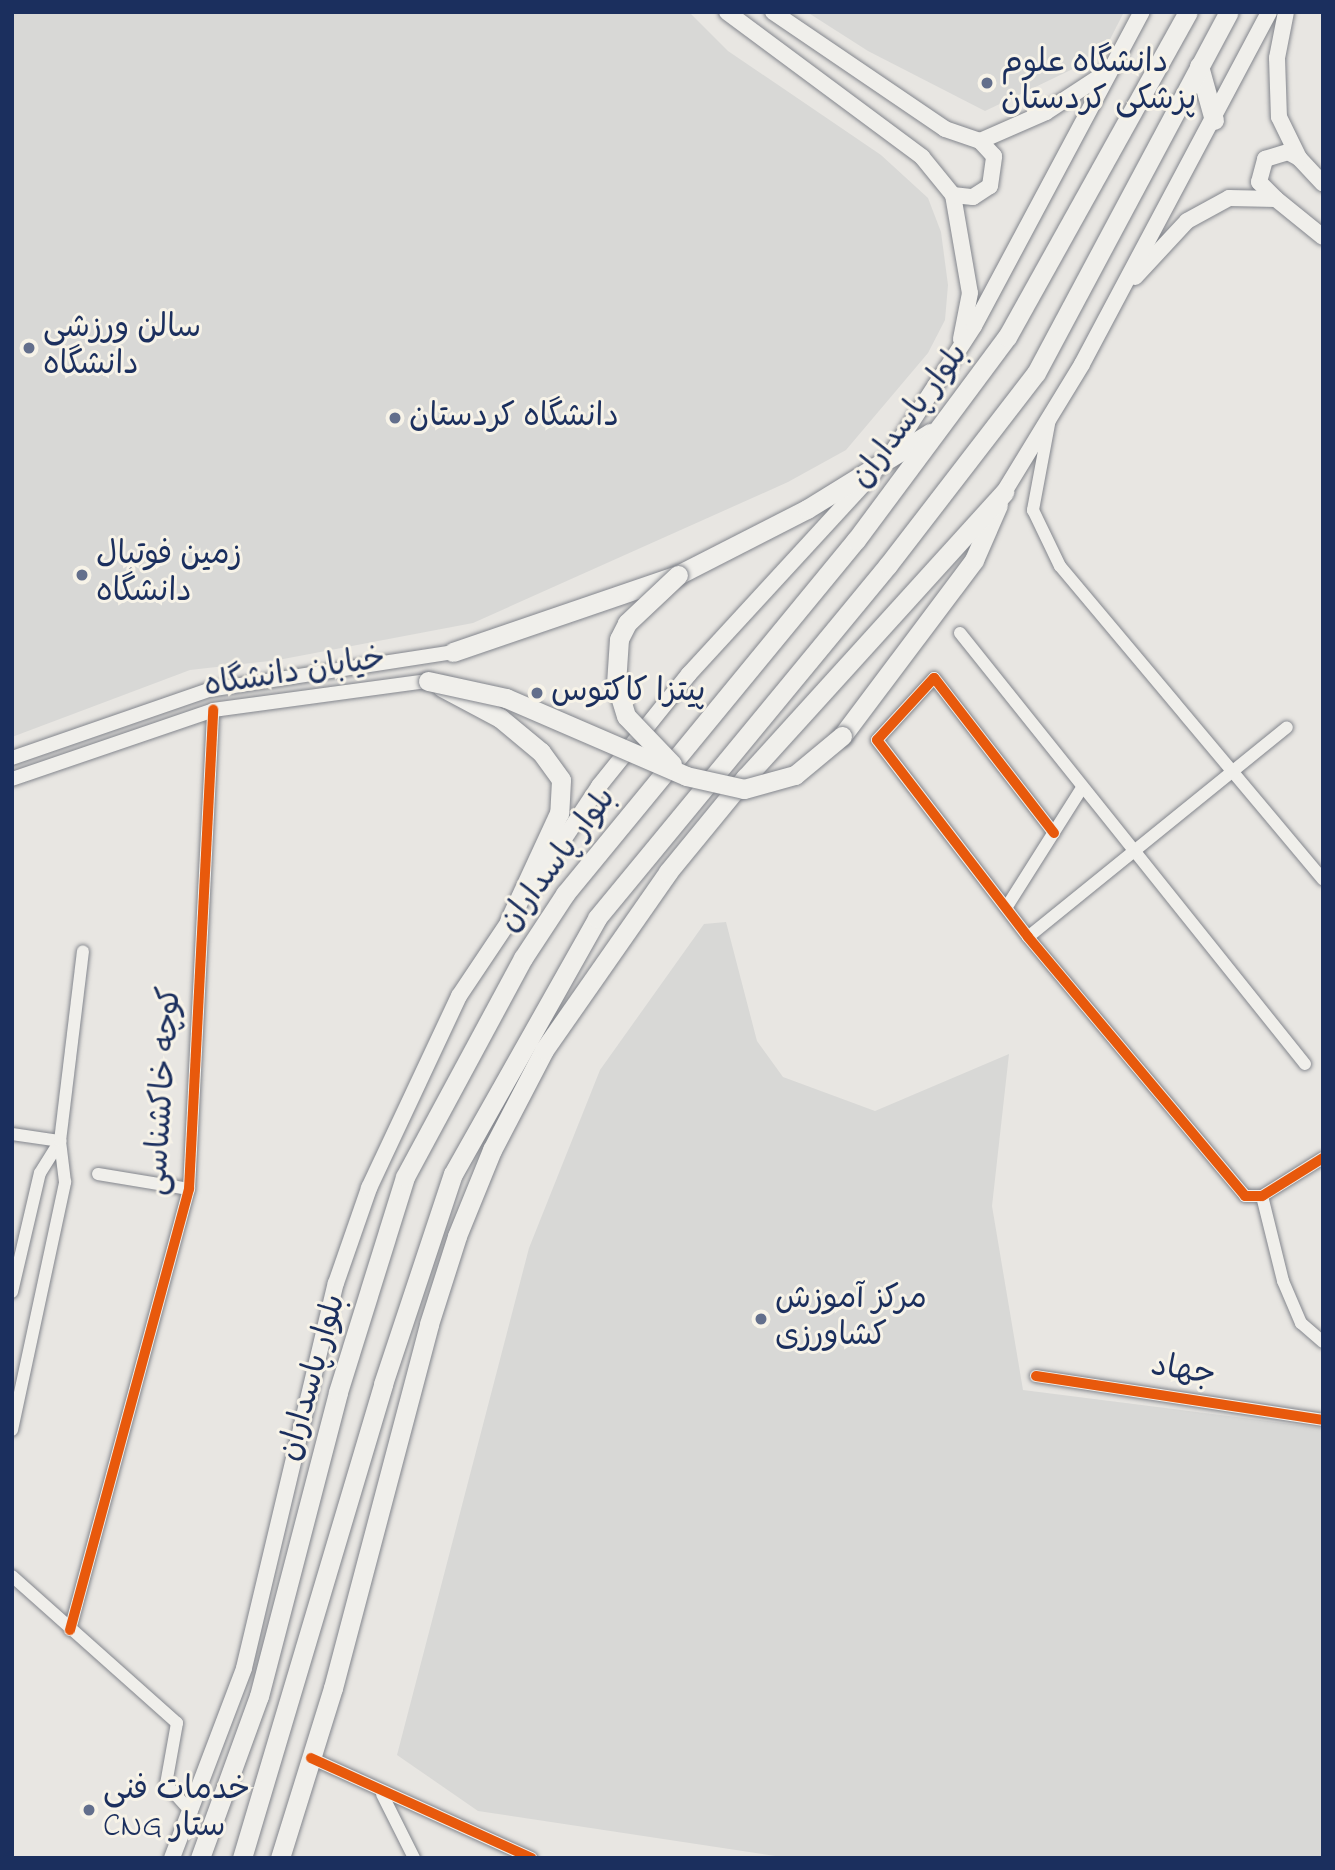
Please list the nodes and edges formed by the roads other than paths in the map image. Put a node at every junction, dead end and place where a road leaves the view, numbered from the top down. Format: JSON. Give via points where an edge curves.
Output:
{"nodes":[{"id":1,"x":727,"y":12,"type":"edge"},
{"id":2,"x":773,"y":12,"type":"edge"},
{"id":3,"x":1142,"y":12,"type":"edge"},
{"id":4,"x":1188,"y":12,"type":"edge"},
{"id":5,"x":1229,"y":12,"type":"edge"},
{"id":6,"x":1269,"y":12,"type":"edge"},
{"id":7,"x":1286,"y":12,"type":"edge"},
{"id":8,"x":1199,"y":66,"type":"junction"},
{"id":9,"x":1112,"y":69,"type":"junction"},
{"id":10,"x":1214,"y":120,"type":"junction"},
{"id":11,"x":980,"y":141,"type":"junction"},
{"id":12,"x":1299,"y":158,"type":"junction"},
{"id":13,"x":1323,"y":184,"type":"edge"},
{"id":14,"x":953,"y":195,"type":"junction"},
{"id":15,"x":1276,"y":199,"type":"junction"},
{"id":16,"x":1323,"y":237,"type":"edge"},
{"id":17,"x":1116,"y":297,"type":"junction"},
{"id":18,"x":959,"y":351,"type":"junction"},
{"id":19,"x":1052,"y":408,"type":"junction"},
{"id":20,"x":941,"y":426,"type":"junction"},
{"id":21,"x":887,"y":460,"type":"junction"},
{"id":22,"x":1004,"y":492,"type":"junction"},
{"id":23,"x":678,"y":575,"type":"junction"},
{"id":24,"x":960,"y":633,"type":"dead end"},
{"id":25,"x":453,"y":652,"type":"joint"},
{"id":26,"x":428,"y":681,"type":"junction"},
{"id":27,"x":213,"y":710,"type":"junction"},
{"id":28,"x":1287,"y":727,"type":"dead end"},
{"id":29,"x":12,"y":758,"type":"edge"},
{"id":30,"x":1235,"y":771,"type":"junction"},
{"id":31,"x":686,"y":776,"type":"junction"},
{"id":32,"x":12,"y":779,"type":"edge"},
{"id":33,"x":1082,"y":788,"type":"junction"},
{"id":34,"x":1054,"y":833,"type":"junction"},
{"id":35,"x":1133,"y":852,"type":"junction"},
{"id":36,"x":1323,"y":879,"type":"edge"},
{"id":37,"x":1006,"y":908,"type":"junction"},
{"id":38,"x":509,"y":921,"type":"junction"},
{"id":39,"x":1028,"y":937,"type":"junction"},
{"id":40,"x":83,"y":951,"type":"dead end"},
{"id":41,"x":567,"y":971,"type":"junction"},
{"id":42,"x":592,"y":983,"type":"junction"},
{"id":43,"x":1305,"y":1064,"type":"dead end"},
{"id":44,"x":12,"y":1134,"type":"edge"},
{"id":45,"x":60,"y":1141,"type":"junction"},
{"id":46,"x":1323,"y":1158,"type":"edge"},
{"id":47,"x":99,"y":1174,"type":"dead end"},
{"id":48,"x":189,"y":1189,"type":"junction"},
{"id":49,"x":1262,"y":1196,"type":"junction"},
{"id":50,"x":12,"y":1292,"type":"edge"},
{"id":51,"x":1323,"y":1342,"type":"edge"},
{"id":52,"x":1036,"y":1376,"type":"dead end"},
{"id":53,"x":1323,"y":1420,"type":"edge"},
{"id":54,"x":12,"y":1430,"type":"edge"},
{"id":55,"x":12,"y":1576,"type":"edge"},
{"id":56,"x":70,"y":1630,"type":"junction"},
{"id":57,"x":311,"y":1758,"type":"junction"},
{"id":58,"x":382,"y":1794,"type":"junction"},
{"id":59,"x":191,"y":1812,"type":"junction"},
{"id":60,"x":172,"y":1858,"type":"edge"},
{"id":61,"x":200,"y":1858,"type":"edge"},
{"id":62,"x":242,"y":1858,"type":"edge"},
{"id":63,"x":280,"y":1858,"type":"edge"},
{"id":64,"x":414,"y":1858,"type":"edge"},
{"id":65,"x":531,"y":1858,"type":"edge"}],
"edges":[{"from":1,"to":14,"type":"main road","via":[[922,157]]},
{"from":2,"to":11,"type":"main road","via":[[945,129]]},
{"from":3,"to":9,"type":"main road"},
{"from":4,"to":20,"type":"main road","name":"بلوار پاسداران","via":[[1007,337]]},
{"from":5,"to":8,"type":"main road","name":"بلوار پاسداران"},
{"from":6,"to":10,"type":"main road"},
{"from":7,"to":12,"type":"main road","via":[[1278,58],[1279,117]]},
{"from":8,"to":10,"type":"main road"},
{"from":8,"to":41,"type":"main road","name":"بلوار پاسداران","via":[[1036,373],[888,565],[597,918]]},
{"from":9,"to":11,"type":"main road","via":[[1046,112]]},
{"from":9,"to":18,"type":"main road"},
{"from":10,"to":17,"type":"main road"},
{"from":11,"to":14,"type":"main road","via":[[994,156],[990,186],[973,197]]},
{"from":12,"to":13,"type":"main road"},
{"from":12,"to":15,"type":"main road","via":[[1289,152],[1265,159],[1259,182]]},
{"from":14,"to":18,"type":"main road","via":[[970,293]]},
{"from":15,"to":16,"type":"main road"},
{"from":15,"to":17,"type":"main road","via":[[1229,198],[1186,221]]},
{"from":17,"to":19,"type":"main road"},
{"from":18,"to":21,"type":"main road"},
{"from":19,"to":22,"type":"main road"},
{"from":19,"to":30,"type":"street","via":[[1033,510],[1048,544],[1060,566]]},
{"from":20,"to":21,"type":"main road"},
{"from":20,"to":61,"type":"main road","name":"بلوار پاسداران","via":[[856,540],[565,894],[523,958],[405,1177],[338,1392],[259,1696]]},
{"from":21,"to":23,"type":"main road","via":[[807,509]]},
{"from":21,"to":38,"type":"main road","via":[[689,674],[599,786]]},
{"from":22,"to":31,"type":"main road","bridge":true,"via":[[974,560],[842,736],[794,775],[744,789]]},
{"from":22,"to":42,"type":"main road","via":[[745,778],[668,872]]},
{"from":23,"to":25,"type":"main road"},
{"from":23,"to":31,"type":"main road","bridge":true,"via":[[627,623],[619,639],[616,684],[626,716],[652,747]]},
{"from":24,"to":33,"type":"street"},
{"from":25,"to":29,"type":"street","name":"خیابان دانشگاه","via":[[208,690]]},
{"from":26,"to":27,"type":"street","name":"خیابان دانشگاه"},
{"from":26,"to":31,"type":"main road","bridge":true,"via":[[506,698]]},
{"from":26,"to":38,"type":"main road","via":[[499,718],[541,752],[561,780],[559,813]]},
{"from":27,"to":32,"type":"street","name":"خیابان دانشگاه"},
{"from":27,"to":48,"type":"street","name":"کوچه خاکشناسی"},
{"from":28,"to":30,"type":"street"},
{"from":30,"to":35,"type":"street"},
{"from":30,"to":36,"type":"street"},
{"from":33,"to":34,"type":"street"},
{"from":33,"to":35,"type":"street"},
{"from":34,"to":37,"type":"street"},
{"from":34,"to":37,"type":"street","via":[[934,678],[877,740]]},
{"from":35,"to":39,"type":"street"},
{"from":35,"to":43,"type":"street"},
{"from":37,"to":39,"type":"street"},
{"from":38,"to":59,"type":"main road","via":[[458,996],[369,1188],[336,1283],[244,1668]]},
{"from":39,"to":49,"type":"street","via":[[1245,1196]]},
{"from":40,"to":45,"type":"street"},
{"from":41,"to":42,"type":"main road"},
{"from":41,"to":62,"type":"main road","name":"بلوار پاسداران","via":[[453,1174],[383,1384]]},
{"from":42,"to":57,"type":"main road","via":[[544,1050],[492,1150],[457,1236]]},
{"from":44,"to":45,"type":"street"},
{"from":45,"to":50,"type":"street","via":[[40,1172]]},
{"from":45,"to":54,"type":"street","via":[[65,1182]]},
{"from":46,"to":49,"type":"street"},
{"from":47,"to":48,"type":"street"},
{"from":48,"to":56,"type":"street","name":"کوچه خاکشناسی"},
{"from":49,"to":51,"type":"street","via":[[1283,1281],[1301,1323]]},
{"from":52,"to":53,"type":"street","name":"جهاد"},
{"from":55,"to":56,"type":"street"},
{"from":56,"to":59,"type":"street","via":[[177,1723],[166,1784]]},
{"from":57,"to":58,"type":"street"},
{"from":57,"to":63,"type":"main road"},
{"from":58,"to":64,"type":"street"},
{"from":58,"to":65,"type":"street"},
{"from":59,"to":60,"type":"main road"}]}
